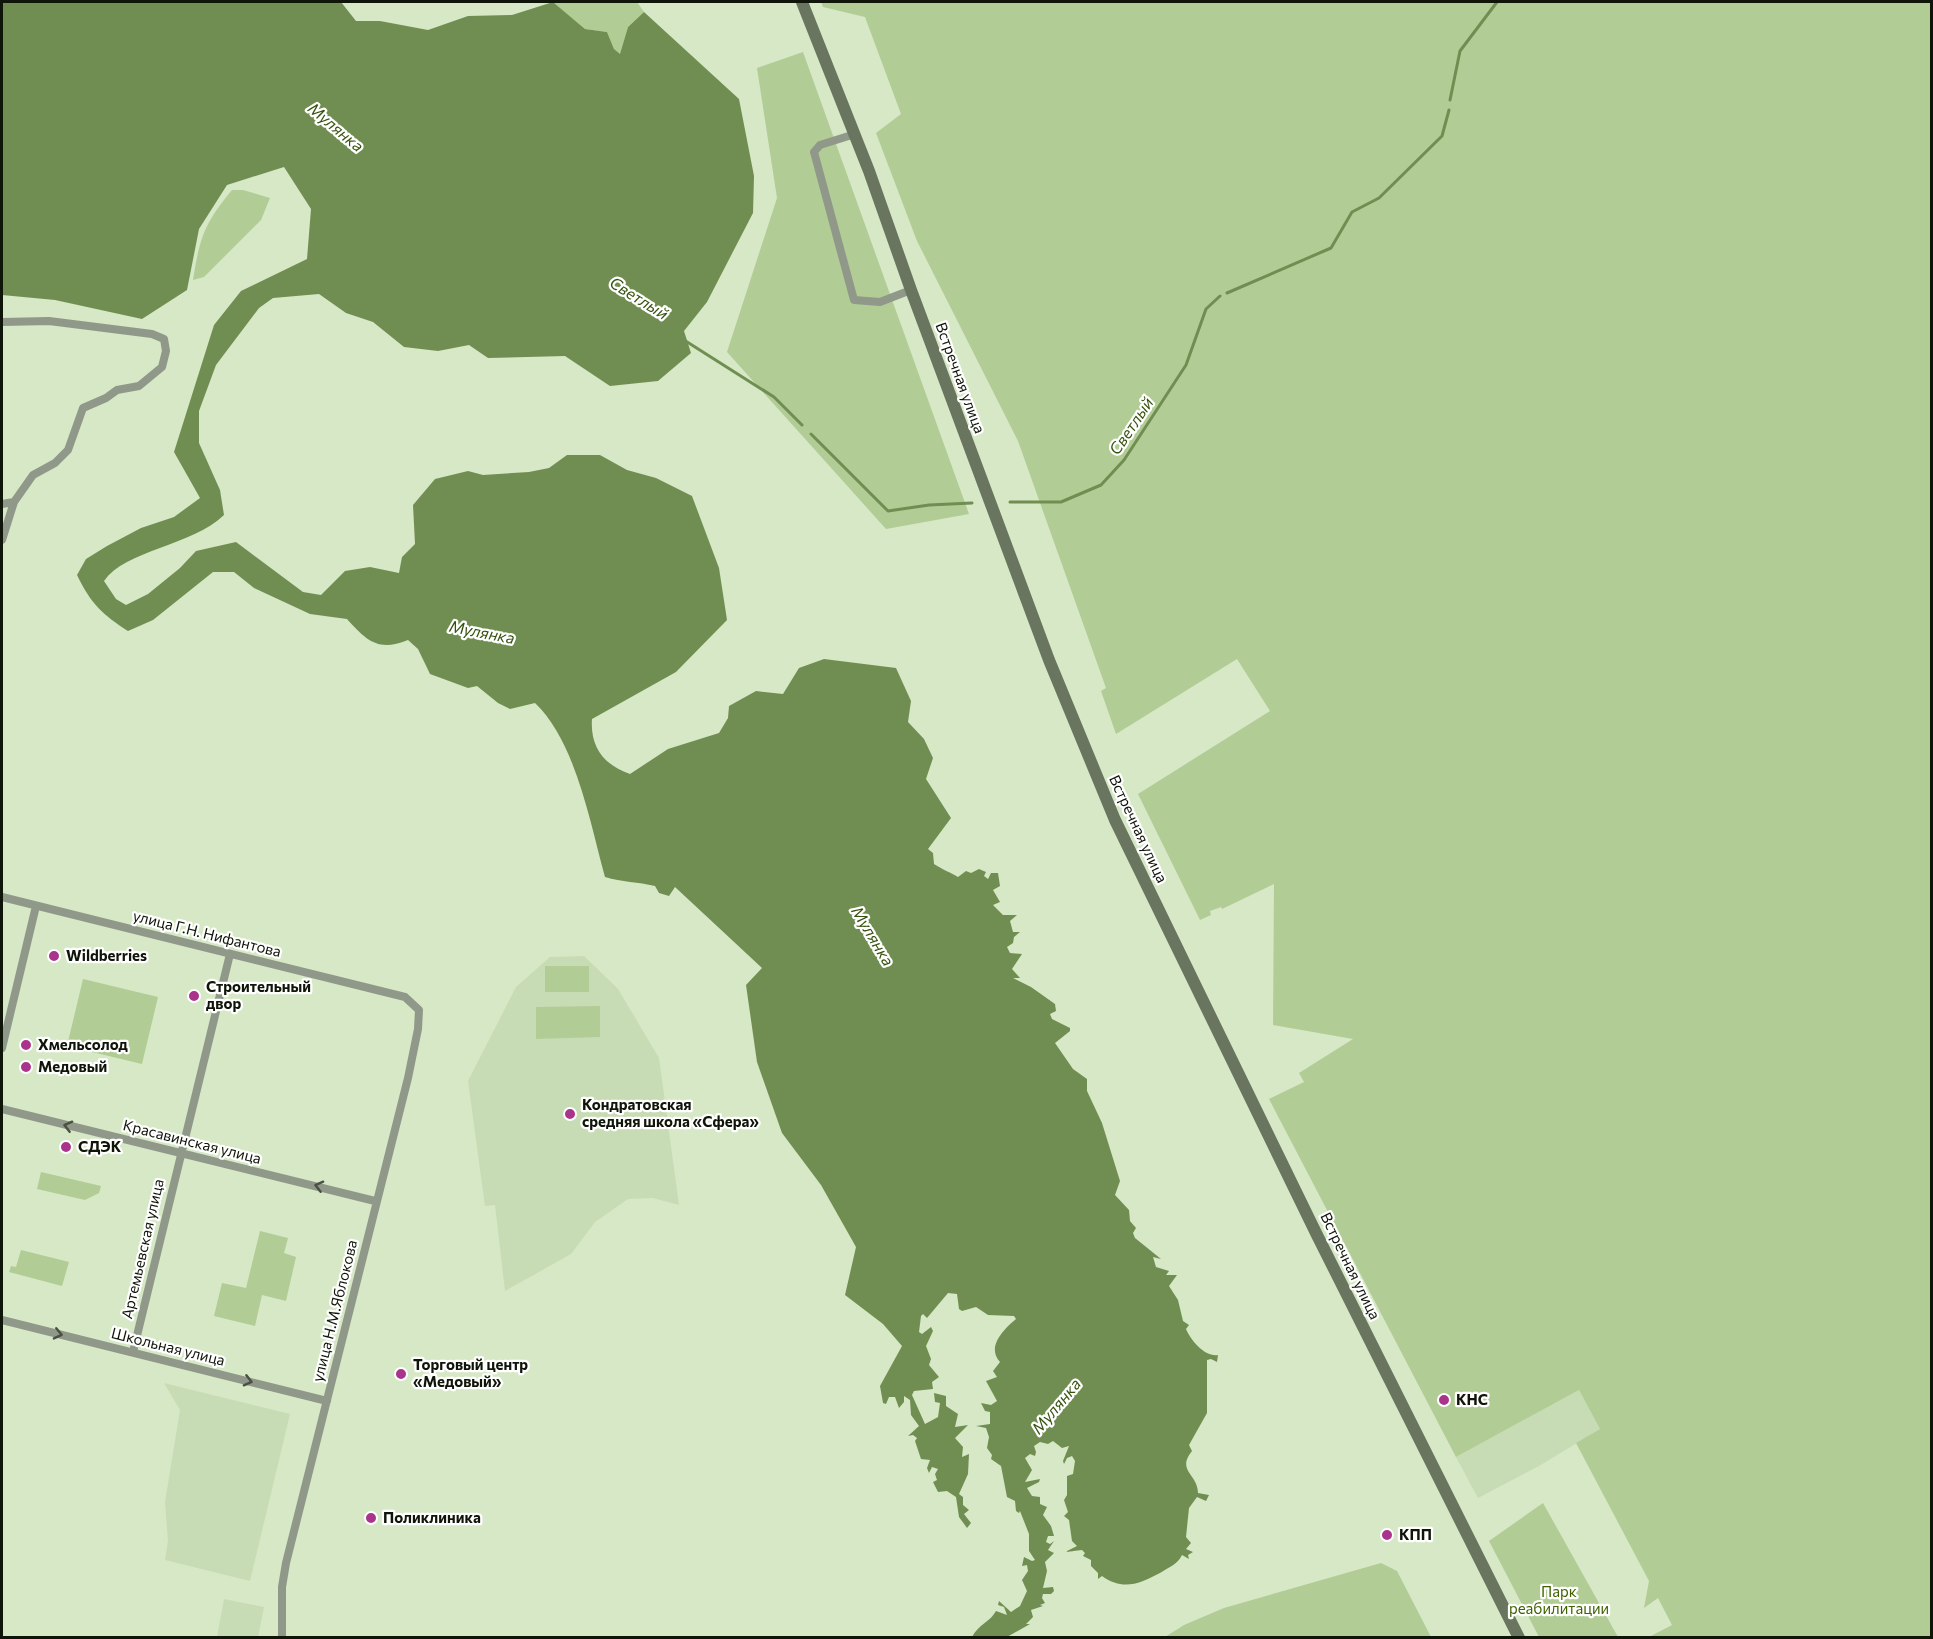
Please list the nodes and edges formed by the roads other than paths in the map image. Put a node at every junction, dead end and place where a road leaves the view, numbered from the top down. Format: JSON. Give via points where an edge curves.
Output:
{"nodes":[{"id":1,"x":802,"y":2,"type":"edge"},
{"id":2,"x":855,"y":134,"type":"junction"},
{"id":3,"x":911,"y":290,"type":"junction"},
{"id":4,"x":2,"y":322,"type":"edge"},
{"id":5,"x":14,"y":502,"type":"junction"},
{"id":6,"x":2,"y":504,"type":"edge"},
{"id":7,"x":2,"y":540,"type":"edge"},
{"id":8,"x":2,"y":897,"type":"edge"},
{"id":9,"x":36,"y":906,"type":"junction"},
{"id":10,"x":230,"y":954,"type":"junction"},
{"id":11,"x":405,"y":997,"type":"joint"},
{"id":12,"x":2,"y":1048,"type":"edge"},
{"id":13,"x":2,"y":1109,"type":"edge"},
{"id":14,"x":180,"y":1153,"type":"junction"},
{"id":15,"x":375,"y":1201,"type":"junction"},
{"id":16,"x":2,"y":1320,"type":"edge"},
{"id":17,"x":133,"y":1352,"type":"junction"},
{"id":18,"x":327,"y":1401,"type":"junction"},
{"id":19,"x":282,"y":1638,"type":"edge"},
{"id":20,"x":1519,"y":1638,"type":"edge"}],
"edges":[{"from":1,"to":2,"type":"main road","name":"Встречная улица"},
{"from":2,"to":3,"type":"main road","name":"Встречная улица"},
{"from":2,"to":3,"type":"street","via":[[820,145],[814,152],[854,300],[880,302]]},
{"from":3,"to":20,"type":"main road","name":"Встречная улица","via":[[1049,660],[1115,820]]},
{"from":4,"to":5,"type":"street","via":[[49,321],[152,334],[164,339],[166,351],[162,367],[139,386],[117,390],[83,408],[68,450],[55,463],[33,475]]},
{"from":5,"to":6,"type":"street"},
{"from":5,"to":7,"type":"street"},
{"from":8,"to":9,"type":"street","name":"улица Г.Н. Нифантова"},
{"from":9,"to":10,"type":"street","name":"улица Г.Н. Нифантова"},
{"from":9,"to":12,"type":"street"},
{"from":10,"to":11,"type":"street","name":"улица Г.Н. Нифантова"},
{"from":10,"to":14,"type":"street","name":"Артемьевская улица"},
{"from":11,"to":15,"type":"street","name":"улица Н.М.Яблокова","via":[[418,1010],[418,1029]]},
{"from":14,"to":13,"type":"street","name":"Красавинская улица","one_way":true},
{"from":15,"to":14,"type":"street","name":"Красавинская улица","one_way":true},
{"from":14,"to":17,"type":"street","name":"Артемьевская улица"},
{"from":15,"to":18,"type":"street","name":"улица Н.М.Яблокова"},
{"from":16,"to":17,"type":"street","name":"Школьная улица","one_way":true},
{"from":17,"to":18,"type":"street","name":"Школьная улица","one_way":true},
{"from":18,"to":19,"type":"street","name":"улица Н.М.Яблокова","via":[[284,1572]]}]}
